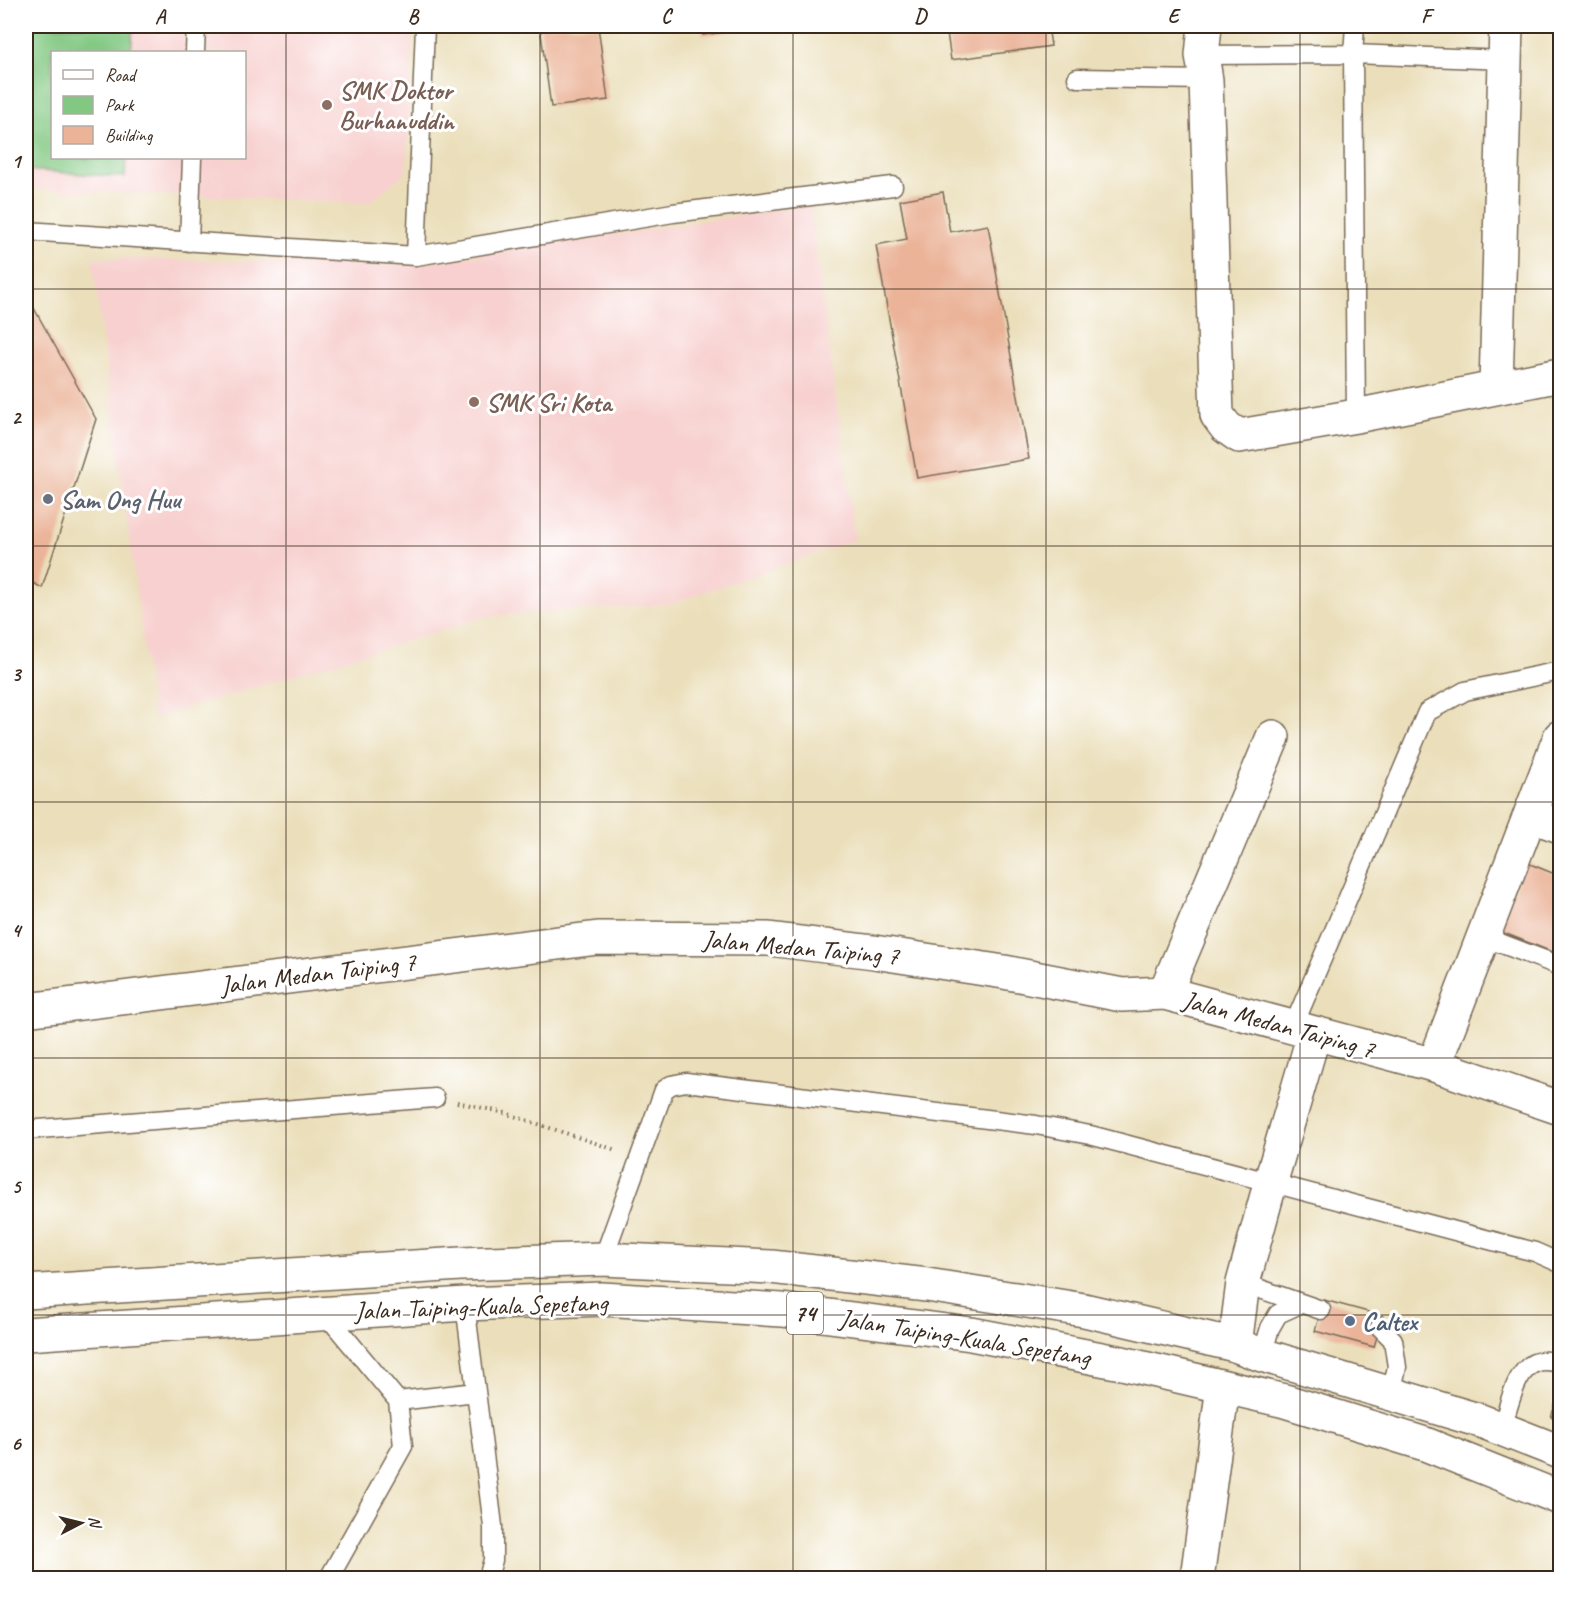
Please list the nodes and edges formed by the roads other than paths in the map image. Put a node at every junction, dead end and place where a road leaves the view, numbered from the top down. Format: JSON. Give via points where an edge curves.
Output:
{"nodes":[{"id":1,"x":196,"y":26,"type":"edge"},
{"id":2,"x":425,"y":26,"type":"edge"},
{"id":3,"x":1355,"y":26,"type":"edge"},
{"id":4,"x":1506,"y":26,"type":"edge"},
{"id":5,"x":195,"y":51,"type":"edge"},
{"id":6,"x":1204,"y":53,"type":"edge"},
{"id":7,"x":1353,"y":54,"type":"junction"},
{"id":8,"x":1505,"y":60,"type":"junction"},
{"id":9,"x":1077,"y":78,"type":"dead end"},
{"id":10,"x":192,"y":159,"type":"edge"},
{"id":11,"x":893,"y":186,"type":"dead end"},
{"id":12,"x":26,"y":231,"type":"edge"},
{"id":13,"x":189,"y":242,"type":"junction"},
{"id":14,"x":416,"y":256,"type":"junction"},
{"id":15,"x":1560,"y":375,"type":"edge"},
{"id":16,"x":1496,"y":387,"type":"junction"},
{"id":17,"x":1356,"y":416,"type":"junction"},
{"id":18,"x":1560,"y":671,"type":"edge"},
{"id":19,"x":1273,"y":737,"type":"dead end"},
{"id":20,"x":1560,"y":737,"type":"edge"},
{"id":21,"x":1546,"y":821,"type":"edge"},
{"id":22,"x":1484,"y":937,"type":"junction"},
{"id":23,"x":1560,"y":966,"type":"edge"},
{"id":24,"x":1165,"y":993,"type":"junction"},
{"id":25,"x":26,"y":1010,"type":"edge"},
{"id":26,"x":1304,"y":1030,"type":"junction"},
{"id":27,"x":1434,"y":1065,"type":"junction"},
{"id":28,"x":435,"y":1098,"type":"road end"},
{"id":29,"x":1560,"y":1108,"type":"edge"},
{"id":30,"x":26,"y":1130,"type":"edge"},
{"id":31,"x":1270,"y":1184,"type":"junction"},
{"id":32,"x":603,"y":1259,"type":"junction"},
{"id":33,"x":1560,"y":1263,"type":"edge"},
{"id":34,"x":1243,"y":1283,"type":"junction"},
{"id":35,"x":26,"y":1292,"type":"edge"},
{"id":36,"x":465,"y":1304,"type":"junction"},
{"id":37,"x":1300,"y":1304,"type":"junction"},
{"id":38,"x":1321,"y":1310,"type":"dead end"},
{"id":39,"x":325,"y":1313,"type":"junction"},
{"id":40,"x":1380,"y":1327,"type":"dead end"},
{"id":41,"x":26,"y":1334,"type":"edge"},
{"id":42,"x":1249,"y":1350,"type":"junction"},
{"id":43,"x":1560,"y":1364,"type":"edge"},
{"id":44,"x":1223,"y":1387,"type":"junction"},
{"id":45,"x":476,"y":1392,"type":"junction"},
{"id":46,"x":1391,"y":1394,"type":"junction"},
{"id":47,"x":398,"y":1401,"type":"junction"},
{"id":48,"x":1502,"y":1429,"type":"junction"},
{"id":49,"x":1560,"y":1452,"type":"edge"},
{"id":50,"x":1560,"y":1498,"type":"edge"},
{"id":51,"x":329,"y":1578,"type":"edge"},
{"id":52,"x":488,"y":1578,"type":"edge"},
{"id":53,"x":1197,"y":1578,"type":"edge"}],
"edges":[{"from":1,"to":5,"type":"lane"},
{"from":2,"to":14,"type":"lane"},
{"from":3,"to":7,"type":"lane"},
{"from":4,"to":8,"type":"street"},
{"from":6,"to":7,"type":"lane"},
{"from":6,"to":9,"type":"lane"},
{"from":6,"to":17,"type":"street","via":[[1217,416],[1239,436]]},
{"from":7,"to":8,"type":"lane"},
{"from":7,"to":17,"type":"lane"},
{"from":8,"to":16,"type":"street"},
{"from":10,"to":13,"type":"lane"},
{"from":11,"to":14,"type":"lane","via":[[673,213]]},
{"from":12,"to":13,"type":"lane"},
{"from":13,"to":14,"type":"lane"},
{"from":15,"to":16,"type":"street"},
{"from":16,"to":17,"type":"street"},
{"from":18,"to":26,"type":"lane","via":[[1465,691],[1427,712]]},
{"from":19,"to":24,"type":"street"},
{"from":20,"to":21,"type":"street"},
{"from":21,"to":22,"type":"street"},
{"from":22,"to":23,"type":"lane"},
{"from":22,"to":27,"type":"street"},
{"from":24,"to":25,"type":"street","name":"Jalan Medan Taiping 7","via":[[1122,995],[1004,972],[769,939],[598,938]]},
{"from":24,"to":26,"type":"street","name":"Jalan Medan Taiping 7"},
{"from":26,"to":27,"type":"street","name":"Jalan Medan Taiping 7"},
{"from":26,"to":31,"type":"street"},
{"from":27,"to":29,"type":"street","name":"Jalan Medan Taiping 7"},
{"from":28,"to":30,"type":"lane"},
{"from":31,"to":32,"type":"lane","via":[[1090,1135],[1036,1125],[686,1082],[664,1090]]},
{"from":31,"to":33,"type":"lane","via":[[1534,1252]]},
{"from":31,"to":34,"type":"street"},
{"from":32,"to":35,"type":"street","name":"Jalan Taiping-Kuala Sepetang","number":"74","via":[[461,1264]]},
{"from":32,"to":42,"type":"street","name":"Jalan Taiping-Kuala Sepetang","number":"74","via":[[771,1267],[927,1285],[1084,1310]]},
{"from":34,"to":37,"type":"lane"},
{"from":34,"to":42,"type":"street"},
{"from":36,"to":39,"type":"street","name":"Jalan Taiping-Kuala Sepetang","number":"74"},
{"from":36,"to":44,"type":"street","name":"Jalan Taiping-Kuala Sepetang","number":"74","via":[[602,1299],[782,1310],[971,1334]]},
{"from":36,"to":45,"type":"lane"},
{"from":37,"to":38,"type":"lane"},
{"from":37,"to":42,"type":"lane","via":[[1278,1314]]},
{"from":39,"to":41,"type":"street","name":"Jalan Taiping-Kuala Sepetang","number":"74"},
{"from":39,"to":47,"type":"lane"},
{"from":40,"to":46,"type":"lane","via":[[1393,1340],[1397,1367]]},
{"from":42,"to":46,"type":"street","name":"Jalan Taiping-Kuala Sepetang","number":"74"},
{"from":43,"to":48,"type":"lane","via":[[1548,1359],[1527,1366],[1516,1382]]},
{"from":44,"to":50,"type":"street","name":"Jalan Taiping-Kuala Sepetang","number":"74","via":[[1285,1401],[1425,1444]]},
{"from":44,"to":53,"type":"street"},
{"from":45,"to":47,"type":"lane"},
{"from":45,"to":52,"type":"lane","via":[[493,1526],[493,1560]]},
{"from":46,"to":48,"type":"street","name":"Jalan Taiping-Kuala Sepetang","number":"74"},
{"from":47,"to":51,"type":"lane","via":[[403,1446]]},
{"from":48,"to":49,"type":"street","name":"Jalan Taiping-Kuala Sepetang","number":"74"}]}
